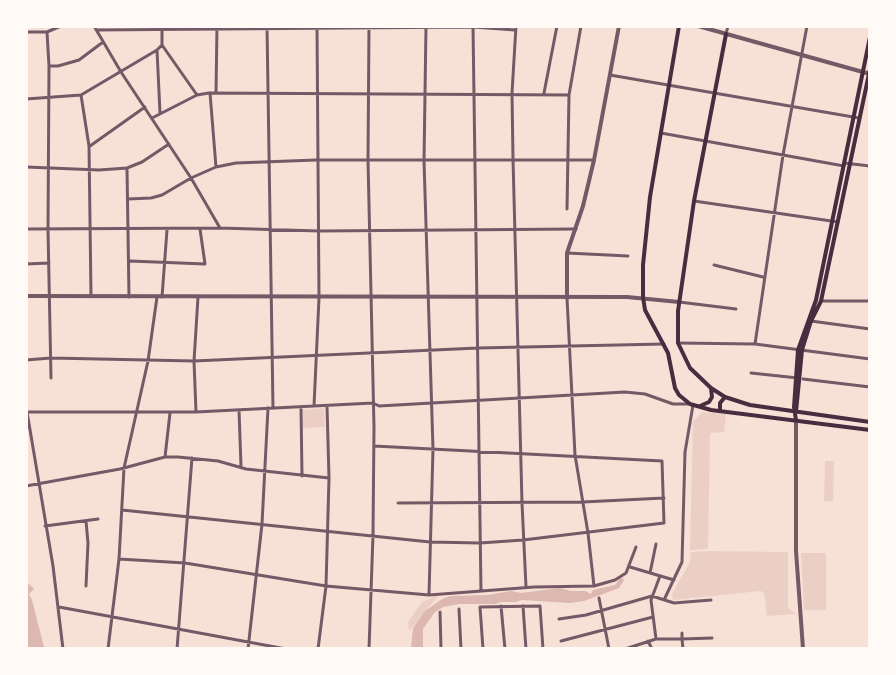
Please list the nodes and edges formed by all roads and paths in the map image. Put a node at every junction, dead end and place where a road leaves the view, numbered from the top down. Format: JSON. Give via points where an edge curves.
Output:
{"nodes":[{"id":1,"x":61,"y":26,"type":"edge"},
{"id":2,"x":557,"y":26,"type":"edge"},
{"id":3,"x":581,"y":26,"type":"edge"},
{"id":4,"x":619,"y":26,"type":"edge"},
{"id":5,"x":679,"y":26,"type":"edge"},
{"id":6,"x":698,"y":26,"type":"edge"},
{"id":7,"x":728,"y":26,"type":"edge"},
{"id":8,"x":807,"y":26,"type":"edge"},
{"id":9,"x":369,"y":27,"type":"edge"},
{"id":10,"x":426,"y":27,"type":"edge"},
{"id":11,"x":473,"y":27,"type":"edge"},
{"id":12,"x":94,"y":28,"type":"edge"},
{"id":13,"x":162,"y":28,"type":"edge"},
{"id":14,"x":217,"y":28,"type":"edge"},
{"id":15,"x":267,"y":28,"type":"edge"},
{"id":16,"x":317,"y":28,"type":"edge"},
{"id":17,"x":515,"y":28,"type":"edge"},
{"id":18,"x":26,"y":32,"type":"edge"},
{"id":19,"x":47,"y":32,"type":"junction"},
{"id":20,"x":726,"y":34,"type":"junction"},
{"id":21,"x":870,"y":36,"type":"edge"},
{"id":22,"x":103,"y":42,"type":"junction"},
{"id":23,"x":162,"y":45,"type":"junction"},
{"id":24,"x":157,"y":50,"type":"junction"},
{"id":25,"x":802,"y":54,"type":"junction"},
{"id":26,"x":49,"y":66,"type":"junction"},
{"id":27,"x":121,"y":72,"type":"junction"},
{"id":28,"x":863,"y":72,"type":"junction"},
{"id":29,"x":869,"y":72,"type":"edge"},
{"id":30,"x":610,"y":75,"type":"junction"},
{"id":31,"x":668,"y":85,"type":"junction"},
{"id":32,"x":210,"y":93,"type":"junction"},
{"id":33,"x":216,"y":93,"type":"junction"},
{"id":34,"x":268,"y":93,"type":"junction"},
{"id":35,"x":317,"y":93,"type":"junction"},
{"id":36,"x":369,"y":93,"type":"junction"},
{"id":37,"x":512,"y":93,"type":"junction"},
{"id":38,"x":544,"y":93,"type":"junction"},
{"id":39,"x":715,"y":93,"type":"junction"},
{"id":40,"x":425,"y":94,"type":"junction"},
{"id":41,"x":474,"y":94,"type":"junction"},
{"id":42,"x":81,"y":95,"type":"junction"},
{"id":43,"x":197,"y":95,"type":"junction"},
{"id":44,"x":569,"y":95,"type":"junction"},
{"id":45,"x":49,"y":98,"type":"junction"},
{"id":46,"x":26,"y":99,"type":"edge"},
{"id":47,"x":793,"y":107,"type":"junction"},
{"id":48,"x":145,"y":108,"type":"junction"},
{"id":49,"x":160,"y":114,"type":"junction"},
{"id":50,"x":854,"y":117,"type":"junction"},
{"id":51,"x":152,"y":118,"type":"junction"},
{"id":52,"x":859,"y":118,"type":"junction"},
{"id":53,"x":660,"y":134,"type":"junction"},
{"id":54,"x":704,"y":141,"type":"junction"},
{"id":55,"x":169,"y":144,"type":"junction"},
{"id":56,"x":89,"y":146,"type":"junction"},
{"id":57,"x":783,"y":155,"type":"junction"},
{"id":58,"x":316,"y":160,"type":"junction"},
{"id":59,"x":368,"y":160,"type":"junction"},
{"id":60,"x":475,"y":160,"type":"junction"},
{"id":61,"x":513,"y":160,"type":"junction"},
{"id":62,"x":568,"y":160,"type":"junction"},
{"id":63,"x":594,"y":160,"type":"junction"},
{"id":64,"x":268,"y":161,"type":"junction"},
{"id":65,"x":424,"y":161,"type":"junction"},
{"id":66,"x":846,"y":165,"type":"junction"},
{"id":67,"x":870,"y":166,"type":"edge"},
{"id":68,"x":26,"y":167,"type":"edge"},
{"id":69,"x":216,"y":167,"type":"junction"},
{"id":70,"x":48,"y":168,"type":"junction"},
{"id":71,"x":127,"y":168,"type":"junction"},
{"id":72,"x":89,"y":170,"type":"junction"},
{"id":73,"x":191,"y":178,"type":"junction"},
{"id":74,"x":128,"y":198,"type":"junction"},
{"id":75,"x":694,"y":201,"type":"junction"},
{"id":76,"x":567,"y":209,"type":"dead end"},
{"id":77,"x":774,"y":213,"type":"junction"},
{"id":78,"x":836,"y":222,"type":"junction"},
{"id":79,"x":220,"y":228,"type":"junction"},
{"id":80,"x":26,"y":229,"type":"edge"},
{"id":81,"x":90,"y":229,"type":"junction"},
{"id":82,"x":200,"y":229,"type":"junction"},
{"id":83,"x":515,"y":229,"type":"junction"},
{"id":84,"x":577,"y":229,"type":"junction"},
{"id":85,"x":48,"y":230,"type":"junction"},
{"id":86,"x":130,"y":230,"type":"junction"},
{"id":87,"x":167,"y":230,"type":"junction"},
{"id":88,"x":271,"y":230,"type":"junction"},
{"id":89,"x":476,"y":230,"type":"junction"},
{"id":90,"x":319,"y":231,"type":"junction"},
{"id":91,"x":370,"y":231,"type":"junction"},
{"id":92,"x":428,"y":231,"type":"junction"},
{"id":93,"x":567,"y":254,"type":"junction"},
{"id":94,"x":628,"y":256,"type":"dead end"},
{"id":95,"x":130,"y":261,"type":"junction"},
{"id":96,"x":164,"y":262,"type":"junction"},
{"id":97,"x":49,"y":263,"type":"junction"},
{"id":98,"x":26,"y":264,"type":"edge"},
{"id":99,"x":714,"y":264,"type":"dead end"},
{"id":100,"x":763,"y":277,"type":"junction"},
{"id":101,"x":26,"y":296,"type":"edge"},
{"id":102,"x":50,"y":296,"type":"junction"},
{"id":103,"x":90,"y":296,"type":"junction"},
{"id":104,"x":130,"y":297,"type":"junction"},
{"id":105,"x":160,"y":297,"type":"junction"},
{"id":106,"x":198,"y":297,"type":"junction"},
{"id":107,"x":272,"y":298,"type":"junction"},
{"id":108,"x":319,"y":298,"type":"junction"},
{"id":109,"x":371,"y":298,"type":"junction"},
{"id":110,"x":429,"y":298,"type":"junction"},
{"id":111,"x":477,"y":298,"type":"junction"},
{"id":112,"x":516,"y":298,"type":"junction"},
{"id":113,"x":567,"y":298,"type":"junction"},
{"id":114,"x":643,"y":298,"type":"junction"},
{"id":115,"x":821,"y":301,"type":"junction"},
{"id":116,"x":870,"y":301,"type":"edge"},
{"id":117,"x":679,"y":302,"type":"junction"},
{"id":118,"x":736,"y":309,"type":"dead end"},
{"id":119,"x":811,"y":321,"type":"junction"},
{"id":120,"x":870,"y":329,"type":"edge"},
{"id":121,"x":678,"y":343,"type":"junction"},
{"id":122,"x":664,"y":344,"type":"junction"},
{"id":123,"x":755,"y":344,"type":"junction"},
{"id":124,"x":569,"y":345,"type":"junction"},
{"id":125,"x":519,"y":346,"type":"junction"},
{"id":126,"x":478,"y":348,"type":"junction"},
{"id":127,"x":430,"y":350,"type":"junction"},
{"id":128,"x":800,"y":350,"type":"junction"},
{"id":129,"x":373,"y":353,"type":"junction"},
{"id":130,"x":317,"y":356,"type":"junction"},
{"id":131,"x":52,"y":358,"type":"junction"},
{"id":132,"x":273,"y":358,"type":"junction"},
{"id":133,"x":870,"y":359,"type":"edge"},
{"id":134,"x":26,"y":360,"type":"edge"},
{"id":135,"x":148,"y":361,"type":"junction"},
{"id":136,"x":194,"y":361,"type":"junction"},
{"id":137,"x":751,"y":373,"type":"dead end"},
{"id":138,"x":51,"y":378,"type":"dead end"},
{"id":139,"x":799,"y":378,"type":"junction"},
{"id":140,"x":870,"y":387,"type":"edge"},
{"id":141,"x":710,"y":388,"type":"junction"},
{"id":142,"x":570,"y":396,"type":"junction"},
{"id":143,"x":725,"y":397,"type":"junction"},
{"id":144,"x":520,"y":398,"type":"junction"},
{"id":145,"x":479,"y":401,"type":"junction"},
{"id":146,"x":432,"y":403,"type":"junction"},
{"id":147,"x":373,"y":404,"type":"junction"},
{"id":148,"x":692,"y":405,"type":"junction"},
{"id":149,"x":314,"y":406,"type":"junction"},
{"id":150,"x":327,"y":406,"type":"junction"},
{"id":151,"x":301,"y":407,"type":"junction"},
{"id":152,"x":268,"y":408,"type":"junction"},
{"id":153,"x":273,"y":408,"type":"junction"},
{"id":154,"x":239,"y":410,"type":"junction"},
{"id":155,"x":720,"y":411,"type":"junction"},
{"id":156,"x":27,"y":412,"type":"edge"},
{"id":157,"x":196,"y":412,"type":"junction"},
{"id":158,"x":796,"y":412,"type":"junction"},
{"id":159,"x":135,"y":413,"type":"junction"},
{"id":160,"x":170,"y":413,"type":"junction"},
{"id":161,"x":796,"y":420,"type":"junction"},
{"id":162,"x":870,"y":422,"type":"edge"},
{"id":163,"x":870,"y":430,"type":"edge"},
{"id":164,"x":374,"y":446,"type":"junction"},
{"id":165,"x":433,"y":449,"type":"junction"},
{"id":166,"x":479,"y":451,"type":"junction"},
{"id":167,"x":520,"y":452,"type":"junction"},
{"id":168,"x":575,"y":455,"type":"junction"},
{"id":169,"x":165,"y":457,"type":"junction"},
{"id":170,"x":192,"y":458,"type":"junction"},
{"id":171,"x":241,"y":467,"type":"junction"},
{"id":172,"x":124,"y":468,"type":"junction"},
{"id":173,"x":266,"y":471,"type":"junction"},
{"id":174,"x":302,"y":476,"type":"junction"},
{"id":175,"x":329,"y":478,"type":"junction"},
{"id":176,"x":38,"y":484,"type":"junction"},
{"id":177,"x":26,"y":486,"type":"edge"},
{"id":178,"x":664,"y":498,"type":"junction"},
{"id":179,"x":398,"y":502,"type":"dead end"},
{"id":180,"x":583,"y":502,"type":"junction"},
{"id":181,"x":432,"y":503,"type":"junction"},
{"id":182,"x":480,"y":503,"type":"junction"},
{"id":183,"x":522,"y":503,"type":"junction"},
{"id":184,"x":122,"y":510,"type":"junction"},
{"id":185,"x":189,"y":516,"type":"junction"},
{"id":186,"x":98,"y":520,"type":"dead end"},
{"id":187,"x":86,"y":521,"type":"junction"},
{"id":188,"x":262,"y":524,"type":"junction"},
{"id":189,"x":45,"y":526,"type":"junction"},
{"id":190,"x":328,"y":532,"type":"junction"},
{"id":191,"x":588,"y":533,"type":"junction"},
{"id":192,"x":373,"y":535,"type":"junction"},
{"id":193,"x":523,"y":540,"type":"junction"},
{"id":194,"x":430,"y":542,"type":"junction"},
{"id":195,"x":480,"y":543,"type":"junction"},
{"id":196,"x":656,"y":544,"type":"dead end"},
{"id":197,"x":636,"y":546,"type":"dead end"},
{"id":198,"x":119,"y":559,"type":"junction"},
{"id":199,"x":185,"y":563,"type":"junction"},
{"id":200,"x":630,"y":567,"type":"junction"},
{"id":201,"x":650,"y":573,"type":"junction"},
{"id":202,"x":256,"y":576,"type":"junction"},
{"id":203,"x":660,"y":576,"type":"junction"},
{"id":204,"x":674,"y":580,"type":"junction"},
{"id":205,"x":86,"y":586,"type":"dead end"},
{"id":206,"x":326,"y":586,"type":"junction"},
{"id":207,"x":594,"y":586,"type":"junction"},
{"id":208,"x":526,"y":587,"type":"junction"},
{"id":209,"x":371,"y":590,"type":"junction"},
{"id":210,"x":481,"y":591,"type":"junction"},
{"id":211,"x":429,"y":595,"type":"junction"},
{"id":212,"x":652,"y":596,"type":"junction"},
{"id":213,"x":598,"y":598,"type":"dead end"},
{"id":214,"x":664,"y":600,"type":"junction"},
{"id":215,"x":711,"y":600,"type":"dead end"},
{"id":216,"x":501,"y":606,"type":"junction"},
{"id":217,"x":523,"y":606,"type":"junction"},
{"id":218,"x":59,"y":608,"type":"junction"},
{"id":219,"x":459,"y":609,"type":"dead end"},
{"id":220,"x":602,"y":611,"type":"junction"},
{"id":221,"x":440,"y":612,"type":"dead end"},
{"id":222,"x":111,"y":616,"type":"junction"},
{"id":223,"x":653,"y":617,"type":"junction"},
{"id":224,"x":559,"y":620,"type":"dead end"},
{"id":225,"x":180,"y":628,"type":"junction"},
{"id":226,"x":606,"y":631,"type":"junction"},
{"id":227,"x":682,"y":633,"type":"dead end"},
{"id":228,"x":712,"y":638,"type":"dead end"},
{"id":229,"x":656,"y":639,"type":"junction"},
{"id":230,"x":682,"y":639,"type":"junction"},
{"id":231,"x":648,"y":641,"type":"junction"},
{"id":232,"x":561,"y":642,"type":"dead end"},
{"id":233,"x":249,"y":643,"type":"junction"},
{"id":234,"x":280,"y":648,"type":"edge"},
{"id":235,"x":63,"y":649,"type":"edge"},
{"id":236,"x":108,"y":649,"type":"edge"},
{"id":237,"x":177,"y":649,"type":"edge"},
{"id":238,"x":248,"y":649,"type":"edge"},
{"id":239,"x":286,"y":649,"type":"edge"},
{"id":240,"x":318,"y":649,"type":"edge"},
{"id":241,"x":369,"y":649,"type":"edge"},
{"id":242,"x":441,"y":649,"type":"edge"},
{"id":243,"x":461,"y":649,"type":"edge"},
{"id":244,"x":483,"y":649,"type":"edge"},
{"id":245,"x":505,"y":649,"type":"edge"},
{"id":246,"x":526,"y":649,"type":"edge"},
{"id":247,"x":543,"y":649,"type":"edge"},
{"id":248,"x":609,"y":649,"type":"edge"},
{"id":249,"x":625,"y":649,"type":"edge"},
{"id":250,"x":652,"y":649,"type":"edge"},
{"id":251,"x":683,"y":649,"type":"edge"},
{"id":252,"x":803,"y":649,"type":"edge"}],
"edges":[{"from":1,"to":19,"type":"street"},
{"from":2,"to":38,"type":"street"},
{"from":3,"to":44,"type":"street"},
{"from":4,"to":30,"type":"street"},
{"from":5,"to":31,"type":"main road"},
{"from":6,"to":20,"type":"street"},
{"from":7,"to":20,"type":"street"},
{"from":8,"to":25,"type":"street"},
{"from":9,"to":10,"type":"street"},
{"from":9,"to":16,"type":"street"},
{"from":9,"to":36,"type":"street"},
{"from":10,"to":11,"type":"street"},
{"from":10,"to":40,"type":"street"},
{"from":11,"to":17,"type":"street"},
{"from":11,"to":41,"type":"street"},
{"from":12,"to":13,"type":"street"},
{"from":12,"to":22,"type":"street"},
{"from":13,"to":14,"type":"street"},
{"from":13,"to":23,"type":"street"},
{"from":14,"to":15,"type":"street"},
{"from":14,"to":33,"type":"street"},
{"from":15,"to":16,"type":"street"},
{"from":15,"to":34,"type":"street"},
{"from":16,"to":35,"type":"street"},
{"from":17,"to":37,"type":"street"},
{"from":18,"to":19,"type":"street"},
{"from":19,"to":26,"type":"street"},
{"from":20,"to":25,"type":"street"},
{"from":20,"to":39,"type":"main road"},
{"from":21,"to":28,"type":"main road"},
{"from":22,"to":26,"type":"street","via":[[79,60]]},
{"from":22,"to":27,"type":"street"},
{"from":23,"to":24,"type":"street"},
{"from":23,"to":43,"type":"street"},
{"from":24,"to":27,"type":"street"},
{"from":24,"to":49,"type":"street"},
{"from":25,"to":28,"type":"street"},
{"from":25,"to":47,"type":"street"},
{"from":26,"to":45,"type":"street"},
{"from":27,"to":42,"type":"street"},
{"from":27,"to":48,"type":"street"},
{"from":28,"to":29,"type":"street"},
{"from":28,"to":50,"type":"main road"},
{"from":29,"to":52,"type":"main road"},
{"from":30,"to":31,"type":"street"},
{"from":30,"to":63,"type":"street"},
{"from":31,"to":39,"type":"street"},
{"from":31,"to":53,"type":"main road"},
{"from":32,"to":33,"type":"street"},
{"from":32,"to":43,"type":"street"},
{"from":32,"to":69,"type":"street"},
{"from":33,"to":34,"type":"street"},
{"from":34,"to":35,"type":"street"},
{"from":34,"to":64,"type":"street"},
{"from":35,"to":36,"type":"street"},
{"from":35,"to":58,"type":"street"},
{"from":36,"to":40,"type":"street"},
{"from":36,"to":59,"type":"street"},
{"from":37,"to":38,"type":"street"},
{"from":37,"to":41,"type":"street"},
{"from":37,"to":61,"type":"street"},
{"from":38,"to":44,"type":"street"},
{"from":39,"to":47,"type":"street"},
{"from":39,"to":54,"type":"main road"},
{"from":40,"to":41,"type":"street"},
{"from":40,"to":65,"type":"street"},
{"from":41,"to":60,"type":"street"},
{"from":42,"to":45,"type":"street"},
{"from":42,"to":56,"type":"street"},
{"from":43,"to":49,"type":"street"},
{"from":44,"to":62,"type":"street"},
{"from":45,"to":46,"type":"street"},
{"from":45,"to":70,"type":"street"},
{"from":47,"to":50,"type":"street"},
{"from":47,"to":57,"type":"street"},
{"from":48,"to":51,"type":"street"},
{"from":48,"to":56,"type":"street"},
{"from":49,"to":51,"type":"street"},
{"from":50,"to":52,"type":"street"},
{"from":50,"to":66,"type":"main road"},
{"from":51,"to":55,"type":"street"},
{"from":52,"to":66,"type":"main road"},
{"from":53,"to":54,"type":"street"},
{"from":53,"to":114,"type":"main road","via":[[643,265]]},
{"from":54,"to":57,"type":"street"},
{"from":54,"to":75,"type":"main road"},
{"from":55,"to":71,"type":"street"},
{"from":55,"to":73,"type":"street"},
{"from":56,"to":72,"type":"street"},
{"from":57,"to":66,"type":"street"},
{"from":57,"to":77,"type":"street"},
{"from":58,"to":59,"type":"street"},
{"from":58,"to":64,"type":"street"},
{"from":58,"to":90,"type":"street"},
{"from":59,"to":65,"type":"street"},
{"from":59,"to":91,"type":"street"},
{"from":60,"to":61,"type":"street"},
{"from":60,"to":65,"type":"street"},
{"from":60,"to":89,"type":"street"},
{"from":61,"to":62,"type":"street"},
{"from":61,"to":83,"type":"street"},
{"from":62,"to":63,"type":"street"},
{"from":62,"to":76,"type":"street"},
{"from":63,"to":84,"type":"street"},
{"from":64,"to":69,"type":"street"},
{"from":64,"to":88,"type":"street"},
{"from":65,"to":92,"type":"street"},
{"from":66,"to":67,"type":"street"},
{"from":66,"to":78,"type":"main road"},
{"from":68,"to":70,"type":"street"},
{"from":69,"to":73,"type":"street"},
{"from":70,"to":72,"type":"street"},
{"from":70,"to":85,"type":"street"},
{"from":71,"to":72,"type":"street"},
{"from":71,"to":74,"type":"street"},
{"from":72,"to":81,"type":"street"},
{"from":73,"to":74,"type":"street","via":[[162,195]]},
{"from":73,"to":79,"type":"street"},
{"from":74,"to":86,"type":"street"},
{"from":75,"to":77,"type":"street"},
{"from":75,"to":117,"type":"main road"},
{"from":77,"to":78,"type":"street"},
{"from":77,"to":100,"type":"street"},
{"from":78,"to":115,"type":"main road"},
{"from":78,"to":128,"type":"main road"},
{"from":79,"to":82,"type":"street"},
{"from":79,"to":88,"type":"street"},
{"from":80,"to":85,"type":"street"},
{"from":81,"to":85,"type":"street"},
{"from":81,"to":86,"type":"street"},
{"from":81,"to":103,"type":"street"},
{"from":82,"to":87,"type":"street"},
{"from":82,"to":96,"type":"street","via":[[205,264]]},
{"from":83,"to":84,"type":"street"},
{"from":83,"to":89,"type":"street"},
{"from":83,"to":112,"type":"street"},
{"from":84,"to":93,"type":"street"},
{"from":85,"to":97,"type":"street"},
{"from":86,"to":87,"type":"street"},
{"from":86,"to":95,"type":"street"},
{"from":87,"to":96,"type":"street"},
{"from":88,"to":90,"type":"street"},
{"from":88,"to":107,"type":"street"},
{"from":89,"to":92,"type":"street"},
{"from":89,"to":111,"type":"street"},
{"from":90,"to":91,"type":"street"},
{"from":90,"to":108,"type":"street"},
{"from":91,"to":92,"type":"street"},
{"from":91,"to":109,"type":"street"},
{"from":92,"to":110,"type":"street"},
{"from":93,"to":94,"type":"street"},
{"from":93,"to":113,"type":"street"},
{"from":95,"to":96,"type":"street"},
{"from":95,"to":104,"type":"street"},
{"from":96,"to":105,"type":"street"},
{"from":97,"to":98,"type":"street"},
{"from":97,"to":102,"type":"street"},
{"from":99,"to":100,"type":"street"},
{"from":100,"to":123,"type":"street"},
{"from":101,"to":102,"type":"street"},
{"from":102,"to":103,"type":"street"},
{"from":102,"to":131,"type":"street"},
{"from":103,"to":104,"type":"street"},
{"from":104,"to":105,"type":"street"},
{"from":105,"to":106,"type":"street"},
{"from":105,"to":135,"type":"street"},
{"from":106,"to":107,"type":"street"},
{"from":106,"to":136,"type":"street"},
{"from":107,"to":108,"type":"street"},
{"from":107,"to":132,"type":"street"},
{"from":108,"to":109,"type":"street"},
{"from":108,"to":130,"type":"street"},
{"from":109,"to":110,"type":"street"},
{"from":109,"to":129,"type":"street"},
{"from":110,"to":111,"type":"street"},
{"from":110,"to":127,"type":"street"},
{"from":111,"to":112,"type":"street"},
{"from":111,"to":126,"type":"street"},
{"from":112,"to":113,"type":"street"},
{"from":112,"to":125,"type":"street"},
{"from":113,"to":114,"type":"street"},
{"from":113,"to":124,"type":"street"},
{"from":114,"to":117,"type":"street"},
{"from":114,"to":122,"type":"main road","via":[[645,310]]},
{"from":115,"to":116,"type":"street"},
{"from":115,"to":119,"type":"main road"},
{"from":117,"to":118,"type":"street"},
{"from":117,"to":121,"type":"main road"},
{"from":119,"to":120,"type":"street"},
{"from":119,"to":128,"type":"main road"},
{"from":121,"to":123,"type":"street"},
{"from":121,"to":141,"type":"main road","via":[[690,368]]},
{"from":122,"to":124,"type":"street"},
{"from":122,"to":148,"type":"main road","via":[[675,388]]},
{"from":123,"to":128,"type":"street"},
{"from":124,"to":125,"type":"street"},
{"from":124,"to":142,"type":"street"},
{"from":125,"to":126,"type":"street"},
{"from":125,"to":144,"type":"street"},
{"from":126,"to":127,"type":"street"},
{"from":126,"to":145,"type":"street"},
{"from":127,"to":129,"type":"street"},
{"from":127,"to":146,"type":"street"},
{"from":128,"to":133,"type":"street"},
{"from":128,"to":139,"type":"main road"},
{"from":129,"to":130,"type":"street"},
{"from":129,"to":147,"type":"street"},
{"from":130,"to":132,"type":"street"},
{"from":130,"to":149,"type":"street"},
{"from":131,"to":134,"type":"street"},
{"from":131,"to":135,"type":"street"},
{"from":131,"to":138,"type":"street"},
{"from":132,"to":136,"type":"street"},
{"from":132,"to":153,"type":"street"},
{"from":135,"to":136,"type":"street"},
{"from":135,"to":159,"type":"street"},
{"from":136,"to":157,"type":"street"},
{"from":137,"to":139,"type":"street"},
{"from":139,"to":140,"type":"street"},
{"from":139,"to":158,"type":"main road"},
{"from":141,"to":143,"type":"main road"},
{"from":141,"to":148,"type":"main road","via":[[712,397],[709,402]]},
{"from":142,"to":144,"type":"street"},
{"from":142,"to":148,"type":"street","via":[[634,392],[662,401]]},
{"from":142,"to":168,"type":"street"},
{"from":143,"to":155,"type":"main road","via":[[720,403]]},
{"from":143,"to":158,"type":"main road","via":[[750,405]]},
{"from":144,"to":145,"type":"street"},
{"from":144,"to":167,"type":"street"},
{"from":145,"to":146,"type":"street"},
{"from":145,"to":166,"type":"street"},
{"from":146,"to":147,"type":"street"},
{"from":146,"to":165,"type":"street"},
{"from":147,"to":150,"type":"street"},
{"from":147,"to":164,"type":"street"},
{"from":148,"to":155,"type":"main road"},
{"from":148,"to":204,"type":"street","via":[[685,452],[684,551]]},
{"from":149,"to":150,"type":"street"},
{"from":149,"to":151,"type":"street"},
{"from":150,"to":175,"type":"street"},
{"from":151,"to":153,"type":"street"},
{"from":151,"to":174,"type":"street"},
{"from":152,"to":153,"type":"street"},
{"from":152,"to":154,"type":"street"},
{"from":152,"to":173,"type":"street"},
{"from":154,"to":157,"type":"street"},
{"from":154,"to":171,"type":"street"},
{"from":155,"to":161,"type":"main road"},
{"from":156,"to":159,"type":"street"},
{"from":156,"to":176,"type":"street"},
{"from":157,"to":160,"type":"street"},
{"from":158,"to":161,"type":"main road"},
{"from":158,"to":162,"type":"main road"},
{"from":159,"to":160,"type":"street"},
{"from":159,"to":172,"type":"street"},
{"from":160,"to":169,"type":"street"},
{"from":161,"to":163,"type":"main road"},
{"from":161,"to":252,"type":"street","via":[[796,551]]},
{"from":164,"to":165,"type":"street"},
{"from":164,"to":192,"type":"street"},
{"from":165,"to":166,"type":"street"},
{"from":165,"to":181,"type":"street"},
{"from":166,"to":167,"type":"street"},
{"from":166,"to":182,"type":"street"},
{"from":167,"to":168,"type":"street"},
{"from":167,"to":183,"type":"street"},
{"from":168,"to":178,"type":"street","via":[[662,461]]},
{"from":168,"to":180,"type":"street"},
{"from":169,"to":170,"type":"street"},
{"from":169,"to":172,"type":"street"},
{"from":170,"to":171,"type":"street"},
{"from":170,"to":185,"type":"street"},
{"from":171,"to":173,"type":"street"},
{"from":172,"to":176,"type":"street"},
{"from":172,"to":184,"type":"street"},
{"from":173,"to":174,"type":"street"},
{"from":173,"to":188,"type":"street"},
{"from":174,"to":175,"type":"street"},
{"from":175,"to":190,"type":"street"},
{"from":176,"to":177,"type":"street"},
{"from":176,"to":189,"type":"street"},
{"from":178,"to":180,"type":"street"},
{"from":178,"to":191,"type":"street","via":[[664,523]]},
{"from":179,"to":181,"type":"street"},
{"from":180,"to":183,"type":"street"},
{"from":180,"to":191,"type":"street"},
{"from":181,"to":182,"type":"street"},
{"from":181,"to":194,"type":"street"},
{"from":182,"to":183,"type":"street"},
{"from":182,"to":195,"type":"street"},
{"from":183,"to":193,"type":"street"},
{"from":184,"to":185,"type":"street"},
{"from":184,"to":198,"type":"street"},
{"from":185,"to":188,"type":"street"},
{"from":185,"to":199,"type":"street"},
{"from":186,"to":187,"type":"street"},
{"from":187,"to":189,"type":"street"},
{"from":187,"to":205,"type":"street"},
{"from":188,"to":190,"type":"street"},
{"from":188,"to":202,"type":"street"},
{"from":189,"to":218,"type":"street"},
{"from":190,"to":192,"type":"street"},
{"from":190,"to":206,"type":"street"},
{"from":191,"to":193,"type":"street"},
{"from":191,"to":207,"type":"street"},
{"from":192,"to":194,"type":"street"},
{"from":192,"to":209,"type":"street"},
{"from":193,"to":195,"type":"street"},
{"from":193,"to":208,"type":"street"},
{"from":194,"to":195,"type":"street"},
{"from":194,"to":211,"type":"street"},
{"from":195,"to":210,"type":"street"},
{"from":196,"to":201,"type":"street"},
{"from":197,"to":200,"type":"street"},
{"from":198,"to":199,"type":"street"},
{"from":198,"to":222,"type":"street"},
{"from":199,"to":202,"type":"street"},
{"from":199,"to":225,"type":"street"},
{"from":200,"to":201,"type":"street"},
{"from":200,"to":207,"type":"street","via":[[615,580]]},
{"from":201,"to":203,"type":"street"},
{"from":202,"to":206,"type":"street"},
{"from":202,"to":233,"type":"street"},
{"from":203,"to":204,"type":"street"},
{"from":203,"to":212,"type":"street"},
{"from":204,"to":214,"type":"street"},
{"from":206,"to":209,"type":"street"},
{"from":206,"to":240,"type":"street"},
{"from":207,"to":208,"type":"street"},
{"from":208,"to":210,"type":"street"},
{"from":209,"to":211,"type":"street"},
{"from":209,"to":241,"type":"street"},
{"from":210,"to":211,"type":"street"},
{"from":212,"to":214,"type":"street"},
{"from":212,"to":220,"type":"street"},
{"from":212,"to":223,"type":"street"},
{"from":213,"to":220,"type":"street"},
{"from":214,"to":215,"type":"street","via":[[674,603]]},
{"from":216,"to":217,"type":"street"},
{"from":216,"to":244,"type":"street","via":[[480,607]]},
{"from":216,"to":245,"type":"street"},
{"from":217,"to":246,"type":"street"},
{"from":217,"to":247,"type":"street","via":[[540,606]]},
{"from":218,"to":222,"type":"street"},
{"from":218,"to":235,"type":"street"},
{"from":219,"to":243,"type":"street"},
{"from":220,"to":224,"type":"street"},
{"from":220,"to":226,"type":"street"},
{"from":221,"to":242,"type":"street"},
{"from":222,"to":225,"type":"street"},
{"from":222,"to":236,"type":"street"},
{"from":223,"to":226,"type":"street"},
{"from":223,"to":229,"type":"street"},
{"from":225,"to":233,"type":"street"},
{"from":225,"to":237,"type":"street"},
{"from":226,"to":232,"type":"street"},
{"from":226,"to":248,"type":"street"},
{"from":227,"to":230,"type":"street"},
{"from":228,"to":230,"type":"street"},
{"from":229,"to":230,"type":"street"},
{"from":229,"to":231,"type":"street"},
{"from":230,"to":251,"type":"street"},
{"from":231,"to":249,"type":"street"},
{"from":231,"to":250,"type":"street"},
{"from":233,"to":234,"type":"street"},
{"from":233,"to":238,"type":"street"},
{"from":234,"to":239,"type":"street"}]}
